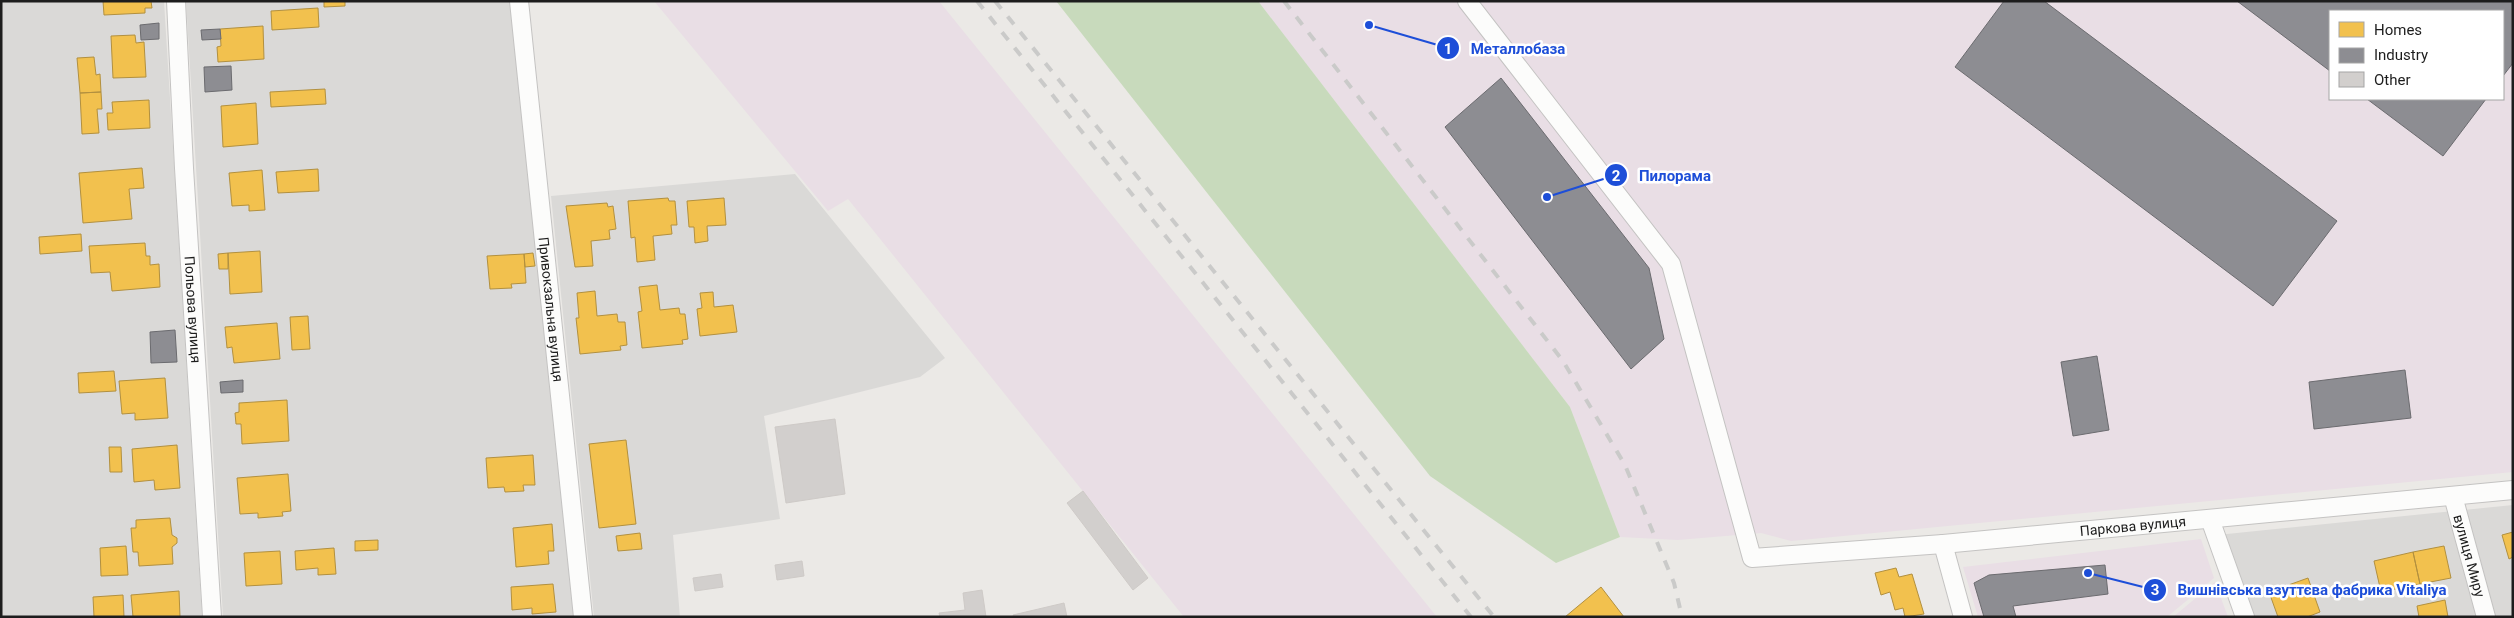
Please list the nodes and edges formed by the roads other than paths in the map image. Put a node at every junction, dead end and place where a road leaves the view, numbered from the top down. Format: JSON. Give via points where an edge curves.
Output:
{"nodes":[{"id":1,"x":176,"y":1,"type":"edge"},
{"id":2,"x":519,"y":1,"type":"edge"},
{"id":3,"x":1467,"y":1,"type":"edge"},
{"id":4,"x":2513,"y":490,"type":"edge"},
{"id":5,"x":2453,"y":496,"type":"junction"},
{"id":6,"x":2210,"y":519,"type":"junction"},
{"id":7,"x":1944,"y":544,"type":"junction"},
{"id":8,"x":212,"y":617,"type":"edge"},
{"id":9,"x":583,"y":617,"type":"edge"},
{"id":10,"x":1963,"y":617,"type":"edge"},
{"id":11,"x":2245,"y":617,"type":"edge"},
{"id":12,"x":2486,"y":617,"type":"edge"}],
"edges":[{"from":1,"to":8,"type":"street","name":"Польова вулиця"},
{"from":2,"to":9,"type":"street","name":"Привокзальна вулиця"},
{"from":3,"to":7,"type":"street","name":"Паркова вулиця","via":[[1671,264],[1752,558]]},
{"from":4,"to":5,"type":"street","name":"Паркова вулиця"},
{"from":5,"to":6,"type":"street","name":"Паркова вулиця"},
{"from":5,"to":12,"type":"street","name":"вулиця Миру"},
{"from":6,"to":7,"type":"street","name":"Паркова вулиця"},
{"from":6,"to":11,"type":"street"},
{"from":7,"to":10,"type":"street"}]}
